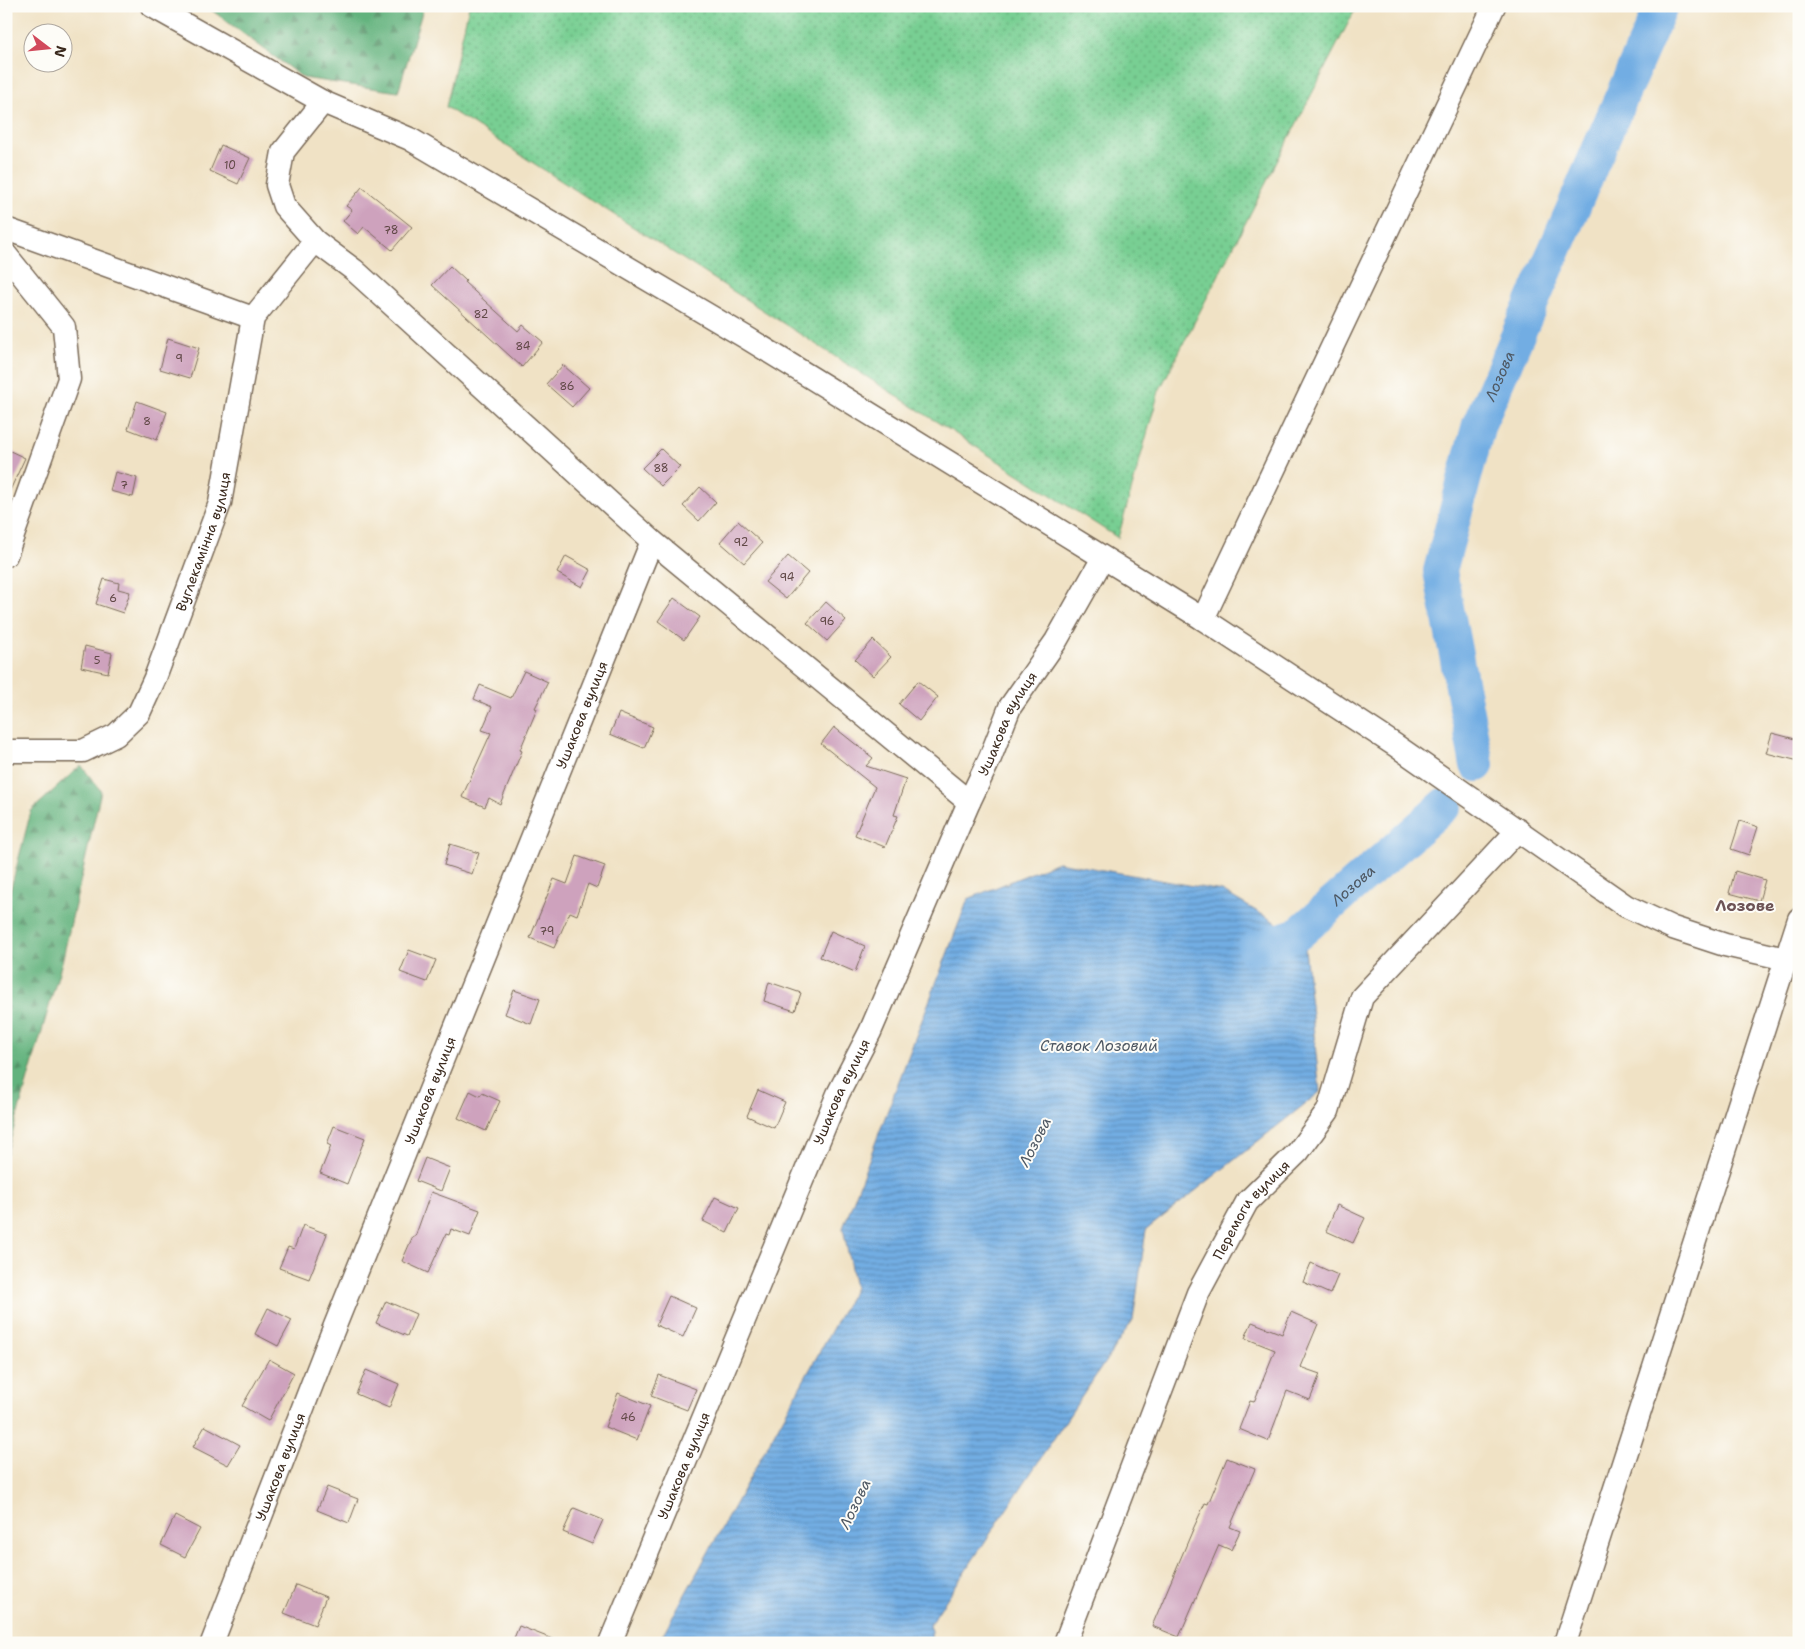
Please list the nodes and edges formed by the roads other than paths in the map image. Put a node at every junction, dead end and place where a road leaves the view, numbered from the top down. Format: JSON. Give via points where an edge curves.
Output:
{"nodes":[{"id":1,"x":152,"y":6,"type":"edge"},
{"id":2,"x":1494,"y":6,"type":"edge"},
{"id":3,"x":323,"y":102,"type":"junction"},
{"id":4,"x":6,"y":229,"type":"edge"},
{"id":5,"x":315,"y":241,"type":"junction"},
{"id":6,"x":6,"y":255,"type":"edge"},
{"id":7,"x":254,"y":318,"type":"junction"},
{"id":8,"x":652,"y":541,"type":"junction"},
{"id":9,"x":6,"y":555,"type":"edge"},
{"id":10,"x":1103,"y":558,"type":"junction"},
{"id":11,"x":1203,"y":619,"type":"junction"},
{"id":12,"x":6,"y":751,"type":"edge"},
{"id":13,"x":969,"y":802,"type":"junction"},
{"id":14,"x":1518,"y":830,"type":"junction"},
{"id":15,"x":1799,"y":919,"type":"edge"},
{"id":16,"x":1792,"y":961,"type":"edge"},
{"id":17,"x":212,"y":1643,"type":"edge"},
{"id":18,"x":610,"y":1643,"type":"edge"},
{"id":19,"x":1065,"y":1643,"type":"edge"},
{"id":20,"x":1565,"y":1643,"type":"edge"}],
"edges":[{"from":1,"to":3,"type":"street"},
{"from":2,"to":11,"type":"street"},
{"from":3,"to":5,"type":"street","via":[[283,152],[277,185],[284,206]]},
{"from":3,"to":10,"type":"street","via":[[418,144],[747,338]]},
{"from":4,"to":7,"type":"street"},
{"from":5,"to":7,"type":"street","name":"Вуглекамінна вулиця"},
{"from":5,"to":8,"type":"street","via":[[354,270]]},
{"from":6,"to":9,"type":"street","via":[[64,327],[69,378]]},
{"from":7,"to":12,"type":"street","name":"Вуглекамінна вулиця","via":[[220,503],[140,713],[116,735],[82,751]]},
{"from":8,"to":13,"type":"street"},
{"from":8,"to":17,"type":"street","name":"Ушакова вулиця","via":[[328,1343]]},
{"from":10,"to":11,"type":"street"},
{"from":10,"to":13,"type":"street","name":"Ушакова вулиця","via":[[1056,641],[1010,707]]},
{"from":11,"to":14,"type":"street"},
{"from":13,"to":18,"type":"street","name":"Ушакова вулиця","via":[[870,1032],[838,1094]]},
{"from":14,"to":16,"type":"street","via":[[1626,906],[1682,931]]},
{"from":14,"to":19,"type":"street","name":"Перемоги вулиця","via":[[1362,998],[1328,1111],[1298,1152],[1247,1202],[1198,1293]]},
{"from":15,"to":16,"type":"street"},
{"from":16,"to":20,"type":"street"}]}
